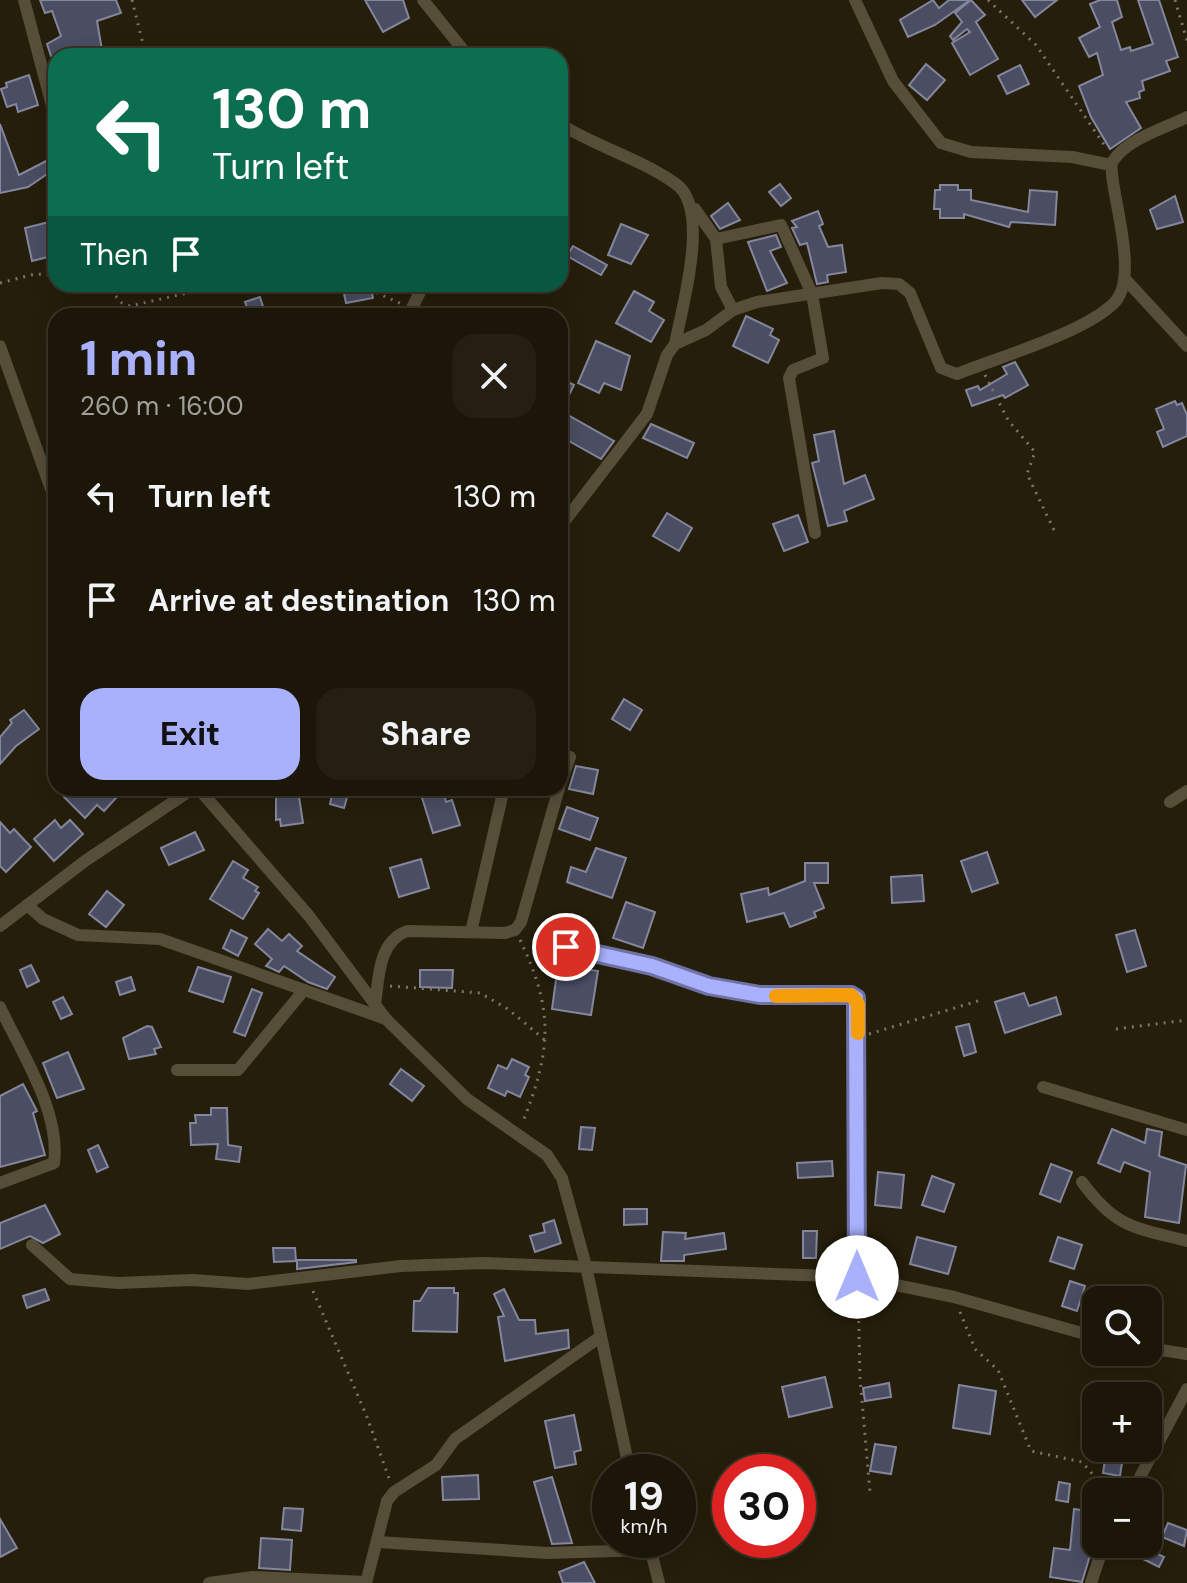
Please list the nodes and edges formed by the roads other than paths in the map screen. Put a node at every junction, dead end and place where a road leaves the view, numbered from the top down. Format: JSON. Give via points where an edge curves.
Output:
{"nodes":[{"id":1,"x":24,"y":0,"type":"edge"},
{"id":2,"x":423,"y":0,"type":"edge"},
{"id":3,"x":855,"y":0,"type":"edge"},
{"id":4,"x":462,"y":48,"type":"edge"},
{"id":5,"x":48,"y":91,"type":"edge"},
{"id":6,"x":1187,"y":117,"type":"edge"},
{"id":7,"x":568,"y":129,"type":"edge"},
{"id":8,"x":1113,"y":162,"type":"junction"},
{"id":9,"x":691,"y":203,"type":"junction"},
{"id":10,"x":716,"y":239,"type":"junction"},
{"id":11,"x":1126,"y":280,"type":"junction"},
{"id":12,"x":812,"y":294,"type":"junction"},
{"id":13,"x":733,"y":310,"type":"junction"},
{"id":14,"x":675,"y":344,"type":"junction"},
{"id":15,"x":0,"y":346,"type":"edge"},
{"id":16,"x":1187,"y":346,"type":"edge"},
{"id":17,"x":48,"y":481,"type":"edge"},
{"id":18,"x":568,"y":517,"type":"edge"},
{"id":19,"x":815,"y":533,"type":"dead end"},
{"id":20,"x":570,"y":757,"type":"dead end"},
{"id":21,"x":568,"y":763,"type":"edge"},
{"id":22,"x":1187,"y":791,"type":"edge"},
{"id":23,"x":184,"y":796,"type":"edge"},
{"id":24,"x":203,"y":796,"type":"edge"},
{"id":25,"x":502,"y":796,"type":"edge"},
{"id":26,"x":557,"y":796,"type":"edge"},
{"id":27,"x":1170,"y":802,"type":"dead end"},
{"id":28,"x":27,"y":905,"type":"junction"},
{"id":29,"x":0,"y":926,"type":"edge"},
{"id":30,"x":471,"y":932,"type":"junction"},
{"id":31,"x":566,"y":947,"type":"dead end"},
{"id":32,"x":304,"y":990,"type":"junction"},
{"id":33,"x":375,"y":1005,"type":"junction"},
{"id":34,"x":0,"y":1007,"type":"edge"},
{"id":35,"x":386,"y":1019,"type":"junction"},
{"id":36,"x":177,"y":1070,"type":"dead end"},
{"id":37,"x":1043,"y":1087,"type":"dead end"},
{"id":38,"x":1187,"y":1130,"type":"edge"},
{"id":39,"x":1082,"y":1182,"type":"dead end"},
{"id":40,"x":0,"y":1183,"type":"edge"},
{"id":41,"x":1187,"y":1241,"type":"edge"},
{"id":42,"x":32,"y":1245,"type":"dead end"},
{"id":43,"x":586,"y":1266,"type":"junction"},
{"id":44,"x":857,"y":1277,"type":"junction"},
{"id":45,"x":1082,"y":1333,"type":"edge"},
{"id":46,"x":600,"y":1337,"type":"junction"},
{"id":47,"x":1162,"y":1350,"type":"edge"},
{"id":48,"x":1187,"y":1354,"type":"edge"},
{"id":49,"x":1187,"y":1389,"type":"edge"},
{"id":50,"x":626,"y":1454,"type":"edge"},
{"id":51,"x":1139,"y":1478,"type":"edge"},
{"id":52,"x":378,"y":1542,"type":"junction"},
{"id":53,"x":592,"y":1549,"type":"edge"},
{"id":54,"x":652,"y":1558,"type":"edge"},
{"id":55,"x":1099,"y":1558,"type":"edge"},
{"id":56,"x":209,"y":1583,"type":"edge"},
{"id":57,"x":366,"y":1583,"type":"edge"},
{"id":58,"x":659,"y":1583,"type":"edge"},
{"id":59,"x":1091,"y":1583,"type":"edge"}],
"edges":[{"from":1,"to":5,"type":"street"},
{"from":2,"to":4,"type":"street"},
{"from":3,"to":8,"type":"street","via":[[893,81],[941,143],[971,152]]},
{"from":6,"to":8,"type":"street","via":[[1142,138]]},
{"from":7,"to":9,"type":"street","via":[[678,185]]},
{"from":8,"to":11,"type":"street"},
{"from":9,"to":10,"type":"street"},
{"from":9,"to":14,"type":"street","via":[[691,248]]},
{"from":10,"to":12,"type":"street","via":[[781,225]]},
{"from":10,"to":13,"type":"street","via":[[721,287]]},
{"from":11,"to":12,"type":"street","via":[[1117,302],[1092,320],[957,374],[941,368],[910,293],[899,284]]},
{"from":11,"to":16,"type":"street"},
{"from":12,"to":13,"type":"street"},
{"from":12,"to":19,"type":"street","via":[[825,351],[823,358],[793,370],[789,378]]},
{"from":13,"to":14,"type":"street"},
{"from":14,"to":18,"type":"street","via":[[647,414]]},
{"from":15,"to":17,"type":"street"},
{"from":20,"to":21,"type":"street"},
{"from":22,"to":27,"type":"street"},
{"from":23,"to":28,"type":"street"},
{"from":24,"to":33,"type":"street","via":[[309,916]]},
{"from":25,"to":30,"type":"street"},
{"from":26,"to":30,"type":"street","via":[[521,922],[505,933]]},
{"from":28,"to":29,"type":"street"},
{"from":28,"to":32,"type":"street","via":[[78,935],[160,939]]},
{"from":30,"to":33,"type":"street","via":[[407,931],[394,936],[385,947]]},
{"from":31,"to":44,"type":"street","via":[[760,995],[851,995],[858,1004]]},
{"from":32,"to":35,"type":"street"},
{"from":32,"to":36,"type":"street","via":[[238,1070]]},
{"from":33,"to":35,"type":"street"},
{"from":34,"to":40,"type":"street","via":[[45,1107],[55,1152],[54,1163],[46,1169]]},
{"from":35,"to":43,"type":"street","via":[[467,1099],[547,1155],[562,1178]]},
{"from":37,"to":38,"type":"street"},
{"from":39,"to":41,"type":"street","via":[[1120,1223]]},
{"from":42,"to":43,"type":"street","via":[[70,1279],[87,1282],[248,1284],[401,1266]]},
{"from":43,"to":44,"type":"street"},
{"from":43,"to":46,"type":"street"},
{"from":44,"to":45,"type":"street","via":[[954,1297]]},
{"from":46,"to":50,"type":"street"},
{"from":46,"to":52,"type":"street","via":[[498,1406],[455,1439],[425,1475],[394,1492]]},
{"from":47,"to":48,"type":"street"},
{"from":49,"to":51,"type":"street"},
{"from":52,"to":53,"type":"street","via":[[547,1553]]},
{"from":52,"to":57,"type":"street"},
{"from":54,"to":58,"type":"street"},
{"from":55,"to":59,"type":"street"},
{"from":56,"to":57,"type":"street","via":[[253,1577]]}]}
